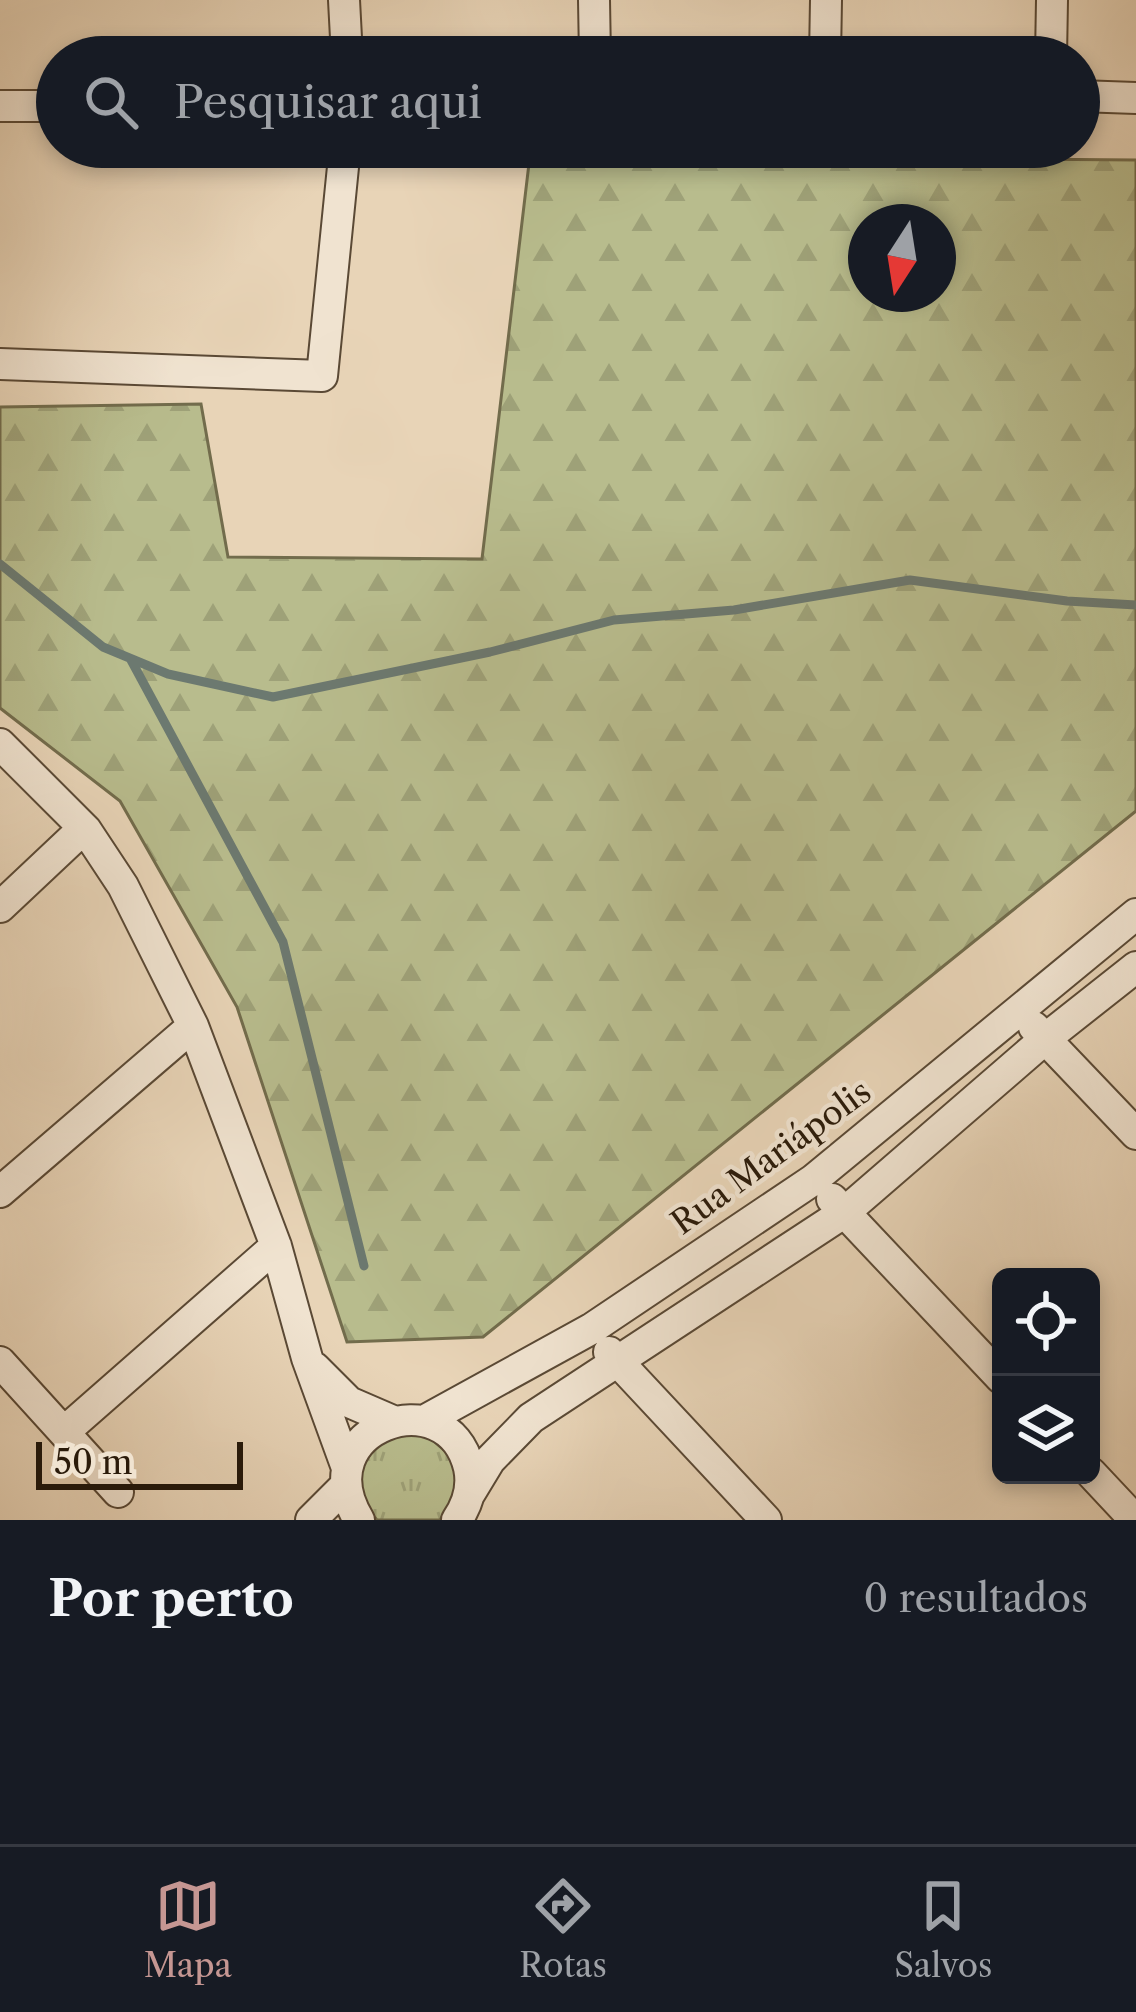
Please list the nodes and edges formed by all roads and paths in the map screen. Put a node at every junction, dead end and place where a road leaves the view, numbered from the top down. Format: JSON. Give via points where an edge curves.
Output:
{"nodes":[{"id":1,"x":344,"y":0,"type":"edge"},
{"id":2,"x":594,"y":0,"type":"edge"},
{"id":3,"x":826,"y":0,"type":"edge"},
{"id":4,"x":1052,"y":0,"type":"edge"},
{"id":5,"x":346,"y":36,"type":"edge"},
{"id":6,"x":595,"y":36,"type":"edge"},
{"id":7,"x":825,"y":36,"type":"edge"},
{"id":8,"x":1051,"y":36,"type":"edge"},
{"id":9,"x":1100,"y":97,"type":"edge"},
{"id":10,"x":1136,"y":98,"type":"edge"},
{"id":11,"x":0,"y":106,"type":"edge"},
{"id":12,"x":36,"y":106,"type":"edge"},
{"id":13,"x":343,"y":168,"type":"edge"},
{"id":14,"x":0,"y":364,"type":"edge"},
{"id":15,"x":0,"y":744,"type":"edge"},
{"id":16,"x":84,"y":828,"type":"junction"},
{"id":17,"x":0,"y":907,"type":"edge"},
{"id":18,"x":1136,"y":914,"type":"edge"},
{"id":19,"x":1136,"y":967,"type":"edge"},
{"id":20,"x":1017,"y":1010,"type":"junction"},
{"id":21,"x":193,"y":1026,"type":"junction"},
{"id":22,"x":1045,"y":1039,"type":"junction"},
{"id":23,"x":1136,"y":1134,"type":"edge"},
{"id":24,"x":813,"y":1180,"type":"junction"},
{"id":25,"x":0,"y":1192,"type":"edge"},
{"id":26,"x":845,"y":1212,"type":"junction"},
{"id":27,"x":276,"y":1246,"type":"junction"},
{"id":28,"x":591,"y":1328,"type":"junction"},
{"id":29,"x":307,"y":1358,"type":"junction"},
{"id":30,"x":0,"y":1362,"type":"edge"},
{"id":31,"x":618,"y":1364,"type":"junction"},
{"id":32,"x":999,"y":1376,"type":"edge"},
{"id":33,"x":408,"y":1421,"type":"junction"},
{"id":34,"x":64,"y":1432,"type":"junction"},
{"id":35,"x":347,"y":1477,"type":"junction"},
{"id":36,"x":1100,"y":1483,"type":"edge"},
{"id":37,"x":118,"y":1492,"type":"dead end"},
{"id":38,"x":464,"y":1511,"type":"edge"},
{"id":39,"x":310,"y":1520,"type":"edge"},
{"id":40,"x":359,"y":1520,"type":"edge"},
{"id":41,"x":766,"y":1520,"type":"edge"},
{"id":42,"x":1135,"y":1520,"type":"edge"}],
"edges":[{"from":1,"to":5,"type":"street"},
{"from":2,"to":6,"type":"street"},
{"from":3,"to":7,"type":"street"},
{"from":4,"to":8,"type":"street"},
{"from":9,"to":10,"type":"street"},
{"from":11,"to":12,"type":"street"},
{"from":13,"to":14,"type":"street","via":[[322,376]]},
{"from":15,"to":16,"type":"street"},
{"from":16,"to":17,"type":"street"},
{"from":16,"to":21,"type":"street","via":[[123,886]]},
{"from":18,"to":20,"type":"street","name":"Rua Mariápolis"},
{"from":19,"to":22,"type":"street"},
{"from":20,"to":22,"type":"street"},
{"from":20,"to":24,"type":"street","name":"Rua Mariápolis"},
{"from":21,"to":25,"type":"street"},
{"from":21,"to":27,"type":"street"},
{"from":22,"to":23,"type":"street"},
{"from":22,"to":26,"type":"street"},
{"from":24,"to":26,"type":"street"},
{"from":24,"to":28,"type":"street","name":"Rua Mariápolis"},
{"from":26,"to":31,"type":"street"},
{"from":26,"to":32,"type":"street"},
{"from":27,"to":29,"type":"street"},
{"from":27,"to":34,"type":"street"},
{"from":28,"to":31,"type":"street"},
{"from":28,"to":33,"type":"street","name":"Rua Mariápolis"},
{"from":29,"to":33,"type":"street","via":[[349,1402]]},
{"from":29,"to":35,"type":"street"},
{"from":30,"to":34,"type":"street"},
{"from":31,"to":38,"type":"street","via":[[512,1435]]},
{"from":31,"to":41,"type":"street"},
{"from":33,"to":35,"type":"street","name":"Rua Mariápolis","via":[[363,1438]]},
{"from":33,"to":38,"type":"street","via":[[455,1440],[471,1474]]},
{"from":34,"to":37,"type":"street"},
{"from":35,"to":39,"type":"street"},
{"from":35,"to":40,"type":"street"},
{"from":36,"to":42,"type":"street"}]}
